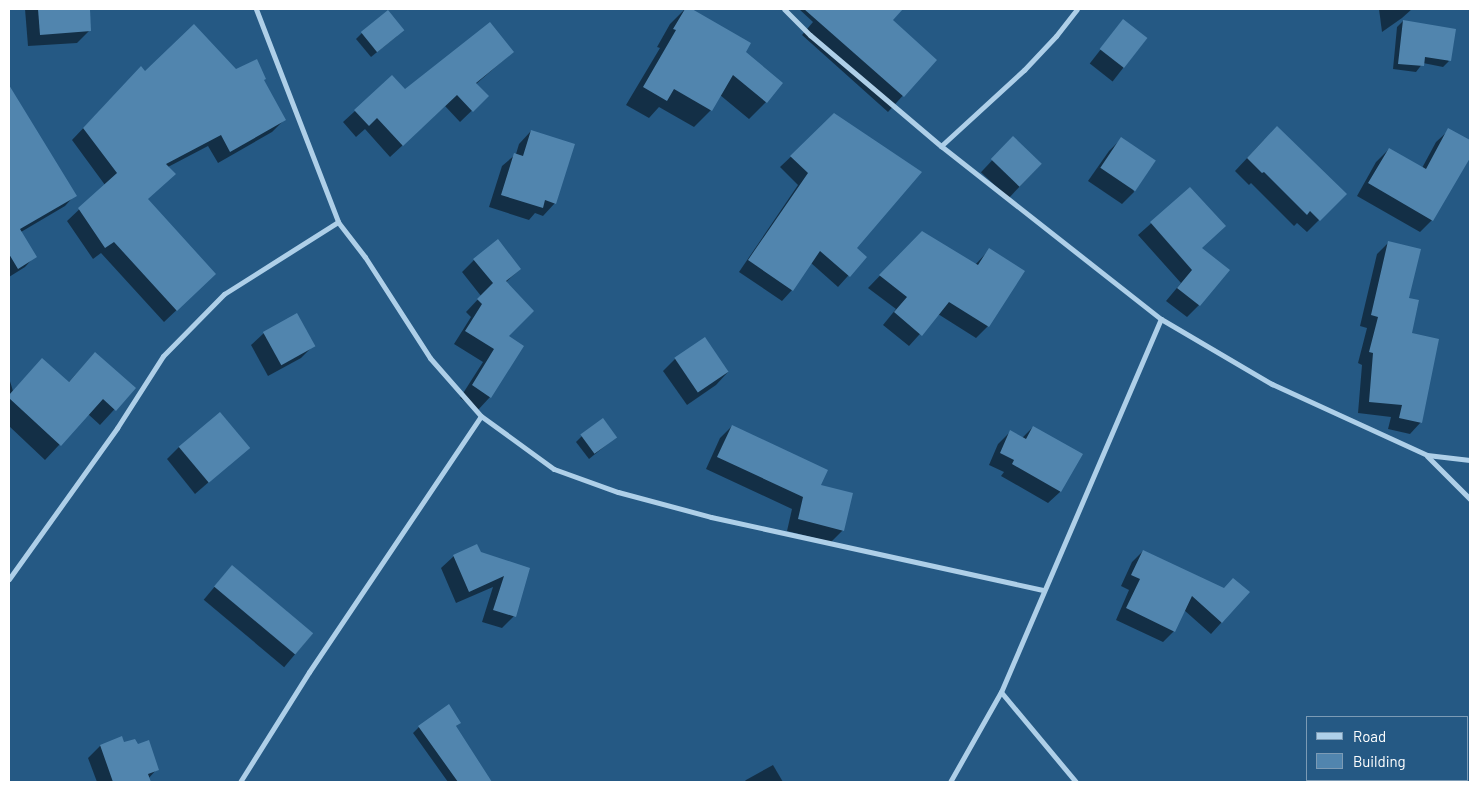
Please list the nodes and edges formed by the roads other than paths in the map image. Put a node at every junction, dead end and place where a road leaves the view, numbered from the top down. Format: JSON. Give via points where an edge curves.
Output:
{"nodes":[{"id":1,"x":256,"y":9,"type":"edge"},
{"id":2,"x":784,"y":9,"type":"edge"},
{"id":3,"x":1077,"y":9,"type":"edge"},
{"id":4,"x":941,"y":146,"type":"junction"},
{"id":5,"x":338,"y":222,"type":"junction"},
{"id":6,"x":1161,"y":319,"type":"junction"},
{"id":7,"x":481,"y":416,"type":"junction"},
{"id":8,"x":1427,"y":455,"type":"junction"},
{"id":9,"x":1470,"y":460,"type":"edge"},
{"id":10,"x":1470,"y":499,"type":"edge"},
{"id":11,"x":9,"y":579,"type":"edge"},
{"id":12,"x":1044,"y":590,"type":"junction"},
{"id":13,"x":1001,"y":692,"type":"junction"},
{"id":14,"x":240,"y":782,"type":"edge"},
{"id":15,"x":950,"y":782,"type":"edge"},
{"id":16,"x":1076,"y":782,"type":"edge"}],
"edges":[{"from":1,"to":5,"type":"street"},
{"from":2,"to":4,"type":"street"},
{"from":3,"to":4,"type":"street","via":[[1024,70]]},
{"from":4,"to":6,"type":"street"},
{"from":5,"to":7,"type":"street","via":[[366,257],[430,358]]},
{"from":5,"to":11,"type":"street","via":[[224,294],[163,356],[117,428]]},
{"from":6,"to":8,"type":"street","via":[[1272,384]]},
{"from":6,"to":12,"type":"street"},
{"from":7,"to":12,"type":"street","via":[[554,469],[618,492]]},
{"from":7,"to":14,"type":"street","via":[[309,672]]},
{"from":8,"to":9,"type":"street"},
{"from":8,"to":10,"type":"street"},
{"from":12,"to":13,"type":"street"},
{"from":13,"to":15,"type":"street"},
{"from":13,"to":16,"type":"street"}]}
